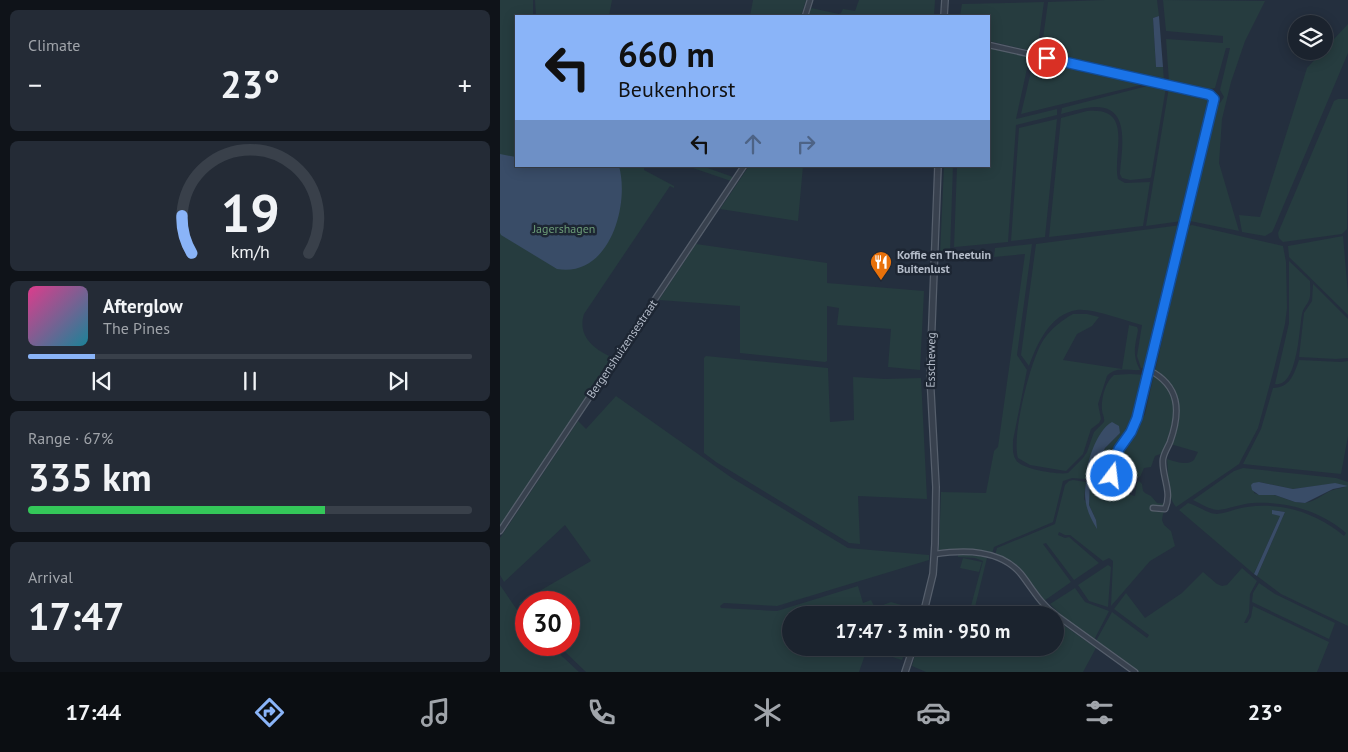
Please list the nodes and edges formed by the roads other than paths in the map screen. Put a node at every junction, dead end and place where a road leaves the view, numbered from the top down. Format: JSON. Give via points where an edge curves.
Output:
{"nodes":[{"id":1,"x":810,"y":0,"type":"edge"},
{"id":2,"x":945,"y":0,"type":"edge"},
{"id":3,"x":805,"y":15,"type":"edge"},
{"id":4,"x":944,"y":15,"type":"edge"},
{"id":5,"x":990,"y":44,"type":"edge"},
{"id":6,"x":743,"y":167,"type":"edge"},
{"id":7,"x":938,"y":167,"type":"edge"},
{"id":8,"x":1149,"y":370,"type":"junction"},
{"id":9,"x":1107,"y":482,"type":"dead end"},
{"id":10,"x":1153,"y":508,"type":"dead end"},
{"id":11,"x":500,"y":531,"type":"edge"},
{"id":12,"x":935,"y":554,"type":"junction"},
{"id":13,"x":925,"y":606,"type":"edge"},
{"id":14,"x":1045,"y":606,"type":"edge"},
{"id":15,"x":1064,"y":621,"type":"edge"},
{"id":16,"x":911,"y":656,"type":"edge"},
{"id":17,"x":906,"y":672,"type":"edge"},
{"id":18,"x":1135,"y":672,"type":"edge"}],
"edges":[{"from":1,"to":3,"type":"street"},
{"from":2,"to":4,"type":"street"},
{"from":5,"to":8,"type":"street","via":[[1207,94],[1214,99]]},
{"from":6,"to":11,"type":"street","name":"Bergenshuizensestraat"},
{"from":7,"to":12,"type":"street","name":"Esscheweg","via":[[930,375],[936,487]]},
{"from":8,"to":9,"type":"street","via":[[1135,424],[1119,449],[1112,476]]},
{"from":8,"to":10,"type":"street","via":[[1171,386],[1177,404],[1172,436],[1163,459],[1167,505],[1162,510]]},
{"from":12,"to":13,"type":"street","name":"Esscheweg"},
{"from":12,"to":14,"type":"street","via":[[979,552],[995,556],[1016,569]]},
{"from":15,"to":18,"type":"street"},
{"from":16,"to":17,"type":"street"}]}
